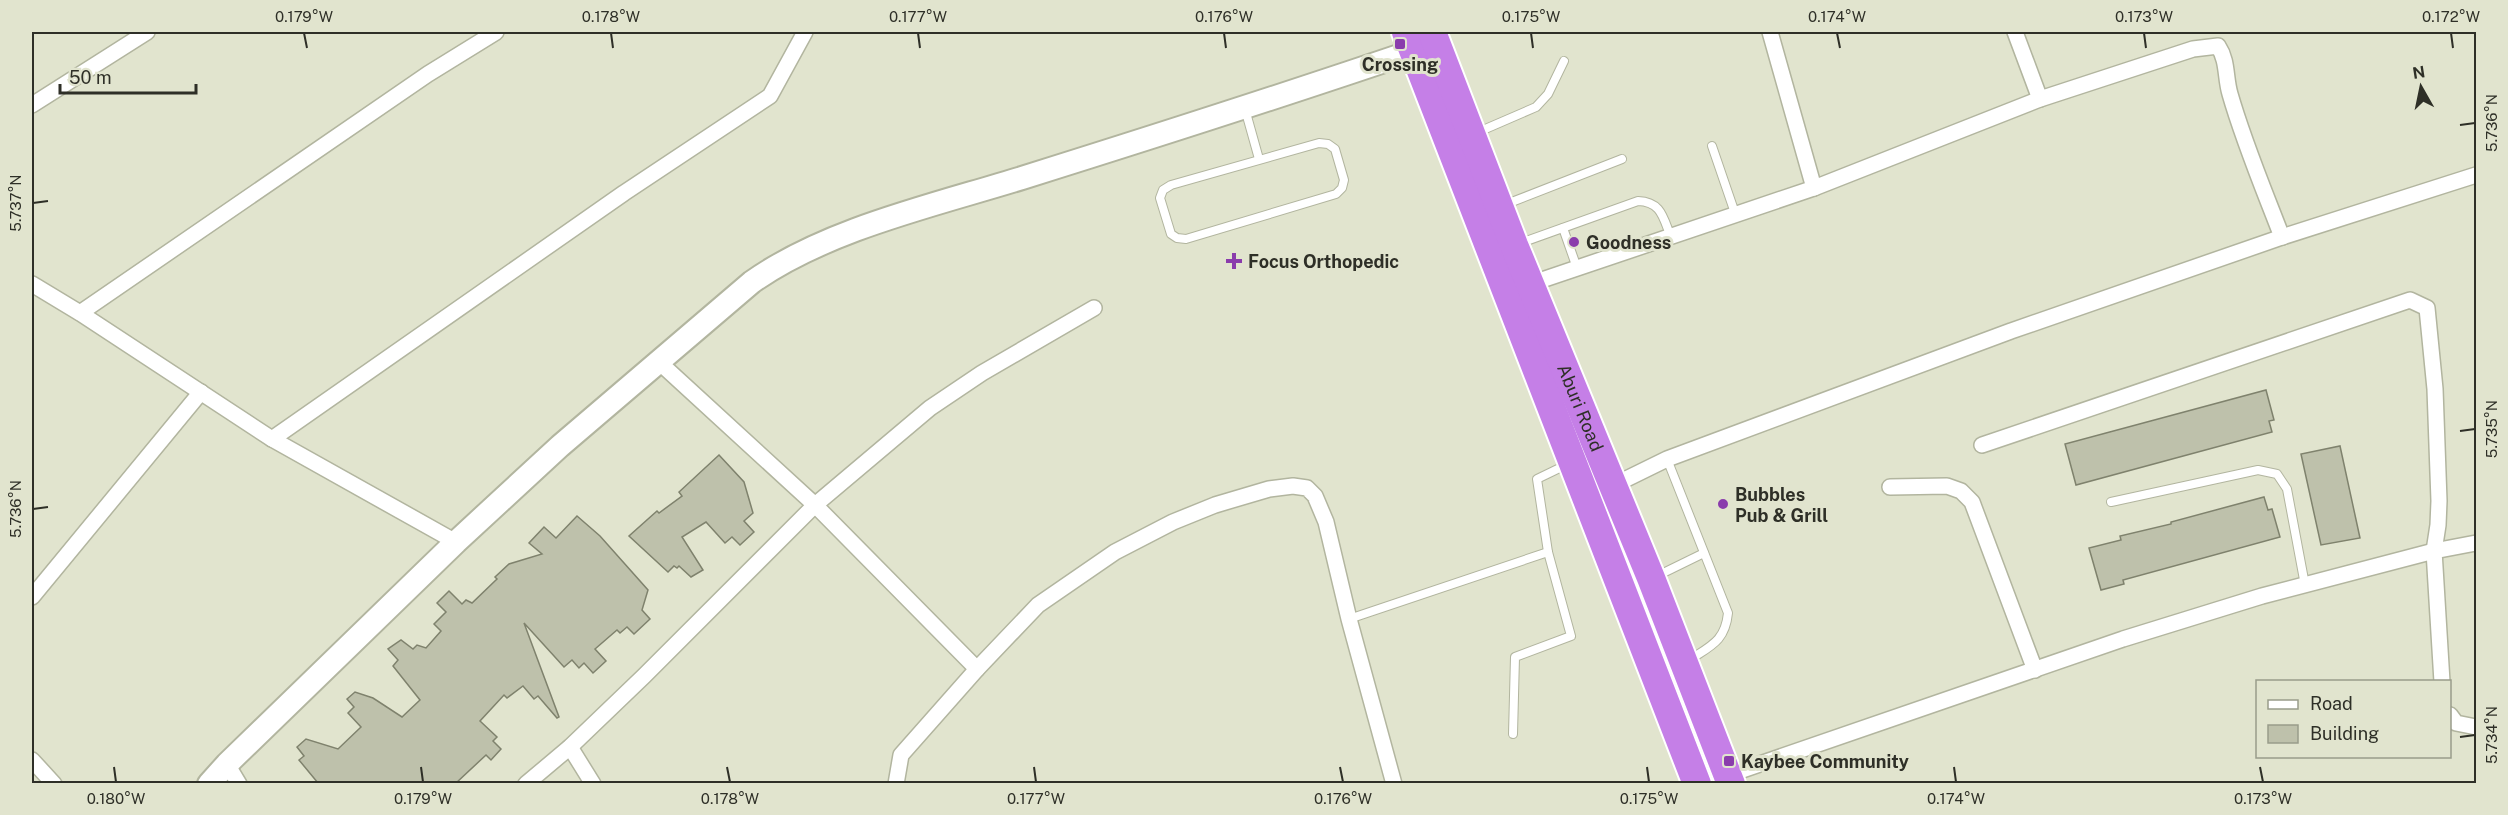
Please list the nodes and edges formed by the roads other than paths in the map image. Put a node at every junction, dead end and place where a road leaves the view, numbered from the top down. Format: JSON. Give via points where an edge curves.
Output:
{"nodes":[{"id":1,"x":147,"y":32,"type":"edge"},
{"id":2,"x":806,"y":32,"type":"edge"},
{"id":3,"x":1770,"y":32,"type":"edge"},
{"id":4,"x":2015,"y":32,"type":"edge"},
{"id":5,"x":487,"y":34,"type":"edge"},
{"id":6,"x":1417,"y":38,"type":"edge"},
{"id":7,"x":1564,"y":62,"type":"dead end"},
{"id":8,"x":2040,"y":99,"type":"junction"},
{"id":9,"x":32,"y":105,"type":"edge"},
{"id":10,"x":1245,"y":109,"type":"junction"},
{"id":11,"x":1472,"y":135,"type":"junction"},
{"id":12,"x":1712,"y":146,"type":"dead end"},
{"id":13,"x":1259,"y":159,"type":"junction"},
{"id":14,"x":1622,"y":159,"type":"dead end"},
{"id":15,"x":2476,"y":175,"type":"edge"},
{"id":16,"x":1814,"y":188,"type":"junction"},
{"id":17,"x":1499,"y":207,"type":"junction"},
{"id":18,"x":1736,"y":216,"type":"junction"},
{"id":19,"x":1563,"y":228,"type":"junction"},
{"id":20,"x":1671,"y":237,"type":"junction"},
{"id":21,"x":2282,"y":237,"type":"junction"},
{"id":22,"x":1514,"y":245,"type":"junction"},
{"id":23,"x":1577,"y":268,"type":"junction"},
{"id":24,"x":1530,"y":284,"type":"junction"},
{"id":25,"x":33,"y":287,"type":"edge"},
{"id":26,"x":1094,"y":308,"type":"dead end"},
{"id":27,"x":80,"y":313,"type":"junction"},
{"id":28,"x":659,"y":362,"type":"junction"},
{"id":29,"x":201,"y":392,"type":"junction"},
{"id":30,"x":272,"y":439,"type":"junction"},
{"id":31,"x":1982,"y":445,"type":"dead end"},
{"id":32,"x":1600,"y":450,"type":"junction"},
{"id":33,"x":1667,"y":459,"type":"junction"},
{"id":34,"x":1572,"y":462,"type":"junction"},
{"id":35,"x":1614,"y":485,"type":"junction"},
{"id":36,"x":1890,"y":488,"type":"dead end"},
{"id":37,"x":2111,"y":502,"type":"dead end"},
{"id":38,"x":815,"y":505,"type":"junction"},
{"id":39,"x":456,"y":542,"type":"junction"},
{"id":40,"x":2476,"y":543,"type":"edge"},
{"id":41,"x":1548,"y":552,"type":"junction"},
{"id":42,"x":2434,"y":552,"type":"junction"},
{"id":43,"x":1704,"y":553,"type":"junction"},
{"id":44,"x":1652,"y":578,"type":"junction"},
{"id":45,"x":2305,"y":585,"type":"junction"},
{"id":46,"x":32,"y":597,"type":"edge"},
{"id":47,"x":1349,"y":619,"type":"junction"},
{"id":48,"x":1685,"y":664,"type":"junction"},
{"id":49,"x":976,"y":669,"type":"junction"},
{"id":50,"x":2034,"y":670,"type":"junction"},
{"id":51,"x":2442,"y":680,"type":"edge"},
{"id":52,"x":2451,"y":716,"type":"edge"},
{"id":53,"x":2476,"y":727,"type":"edge"},
{"id":54,"x":1513,"y":734,"type":"dead end"},
{"id":55,"x":570,"y":747,"type":"junction"},
{"id":56,"x":32,"y":760,"type":"edge"},
{"id":57,"x":227,"y":764,"type":"junction"},
{"id":58,"x":1730,"y":779,"type":"edge"},
{"id":59,"x":54,"y":783,"type":"edge"},
{"id":60,"x":209,"y":783,"type":"edge"},
{"id":61,"x":239,"y":783,"type":"edge"},
{"id":62,"x":526,"y":783,"type":"edge"},
{"id":63,"x":593,"y":783,"type":"edge"},
{"id":64,"x":896,"y":783,"type":"edge"},
{"id":65,"x":1394,"y":783,"type":"edge"},
{"id":66,"x":1697,"y":783,"type":"edge"}],
"edges":[{"from":1,"to":9,"type":"street"},
{"from":2,"to":30,"type":"street","via":[[770,96]]},
{"from":3,"to":16,"type":"street"},
{"from":4,"to":8,"type":"street"},
{"from":5,"to":27,"type":"street"},
{"from":6,"to":10,"type":"street"},
{"from":6,"to":11,"type":"highway","name":"Aburi Road"},
{"from":6,"to":34,"type":"highway","name":"Aburi Road"},
{"from":7,"to":11,"type":"lane","via":[[1548,94],[1536,107]]},
{"from":8,"to":16,"type":"street"},
{"from":8,"to":21,"type":"street","via":[[2193,49],[2218,46],[2224,55],[2229,92],[2247,148]]},
{"from":10,"to":13,"type":"lane"},
{"from":10,"to":28,"type":"street","via":[[873,224],[779,263]]},
{"from":11,"to":17,"type":"highway","name":"Aburi Road"},
{"from":12,"to":18,"type":"lane"},
{"from":13,"to":13,"type":"lane","via":[[1328,144],[1335,149],[1344,180],[1342,188],[1336,194],[1186,238],[1171,234],[1160,198],[1164,190]]},
{"from":14,"to":17,"type":"lane"},
{"from":15,"to":21,"type":"street"},
{"from":16,"to":18,"type":"street"},
{"from":17,"to":22,"type":"highway","name":"Aburi Road"},
{"from":18,"to":20,"type":"street"},
{"from":19,"to":20,"type":"lane","via":[[1638,201],[1650,202],[1658,208]]},
{"from":19,"to":22,"type":"lane"},
{"from":19,"to":23,"type":"lane"},
{"from":20,"to":23,"type":"street"},
{"from":21,"to":33,"type":"street","via":[[2011,331]]},
{"from":22,"to":24,"type":"highway","name":"Aburi Road"},
{"from":23,"to":24,"type":"street"},
{"from":24,"to":32,"type":"highway","name":"Aburi Road"},
{"from":25,"to":27,"type":"street"},
{"from":26,"to":38,"type":"street","via":[[930,408]]},
{"from":27,"to":29,"type":"street"},
{"from":28,"to":38,"type":"street"},
{"from":28,"to":39,"type":"street"},
{"from":29,"to":30,"type":"street"},
{"from":29,"to":46,"type":"street"},
{"from":30,"to":39,"type":"street"},
{"from":31,"to":42,"type":"street","via":[[2410,300],[2427,308],[2434,377],[2439,501]]},
{"from":32,"to":34,"type":"highway"},
{"from":32,"to":35,"type":"highway","name":"Aburi Road"},
{"from":33,"to":35,"type":"street"},
{"from":33,"to":43,"type":"lane"},
{"from":34,"to":41,"type":"lane","via":[[1537,479]]},
{"from":34,"to":66,"type":"highway","name":"Aburi Road"},
{"from":35,"to":44,"type":"highway","name":"Aburi Road"},
{"from":36,"to":50,"type":"street","via":[[1947,486],[1961,491],[1972,502]]},
{"from":37,"to":45,"type":"lane","via":[[2258,470],[2277,474],[2287,489]]},
{"from":38,"to":49,"type":"street"},
{"from":38,"to":55,"type":"street"},
{"from":39,"to":57,"type":"street"},
{"from":40,"to":42,"type":"street"},
{"from":41,"to":47,"type":"lane"},
{"from":41,"to":54,"type":"lane","via":[[1571,636],[1515,657]]},
{"from":42,"to":45,"type":"street"},
{"from":42,"to":51,"type":"street"},
{"from":43,"to":44,"type":"lane"},
{"from":43,"to":48,"type":"lane","via":[[1728,613],[1726,629],[1716,642]]},
{"from":44,"to":48,"type":"highway","name":"Aburi Road"},
{"from":45,"to":50,"type":"street","via":[[2122,639]]},
{"from":47,"to":49,"type":"street","via":[[1326,522],[1315,496],[1307,488],[1269,489],[1173,522],[1115,552],[1038,604]]},
{"from":47,"to":65,"type":"street"},
{"from":48,"to":58,"type":"highway","name":"Aburi Road"},
{"from":49,"to":64,"type":"street","via":[[901,754]]},
{"from":50,"to":58,"type":"street"},
{"from":52,"to":53,"type":"street","via":[[2456,723]]},
{"from":55,"to":62,"type":"street"},
{"from":55,"to":63,"type":"street"},
{"from":56,"to":59,"type":"street"},
{"from":57,"to":60,"type":"street"},
{"from":57,"to":61,"type":"street"}]}
